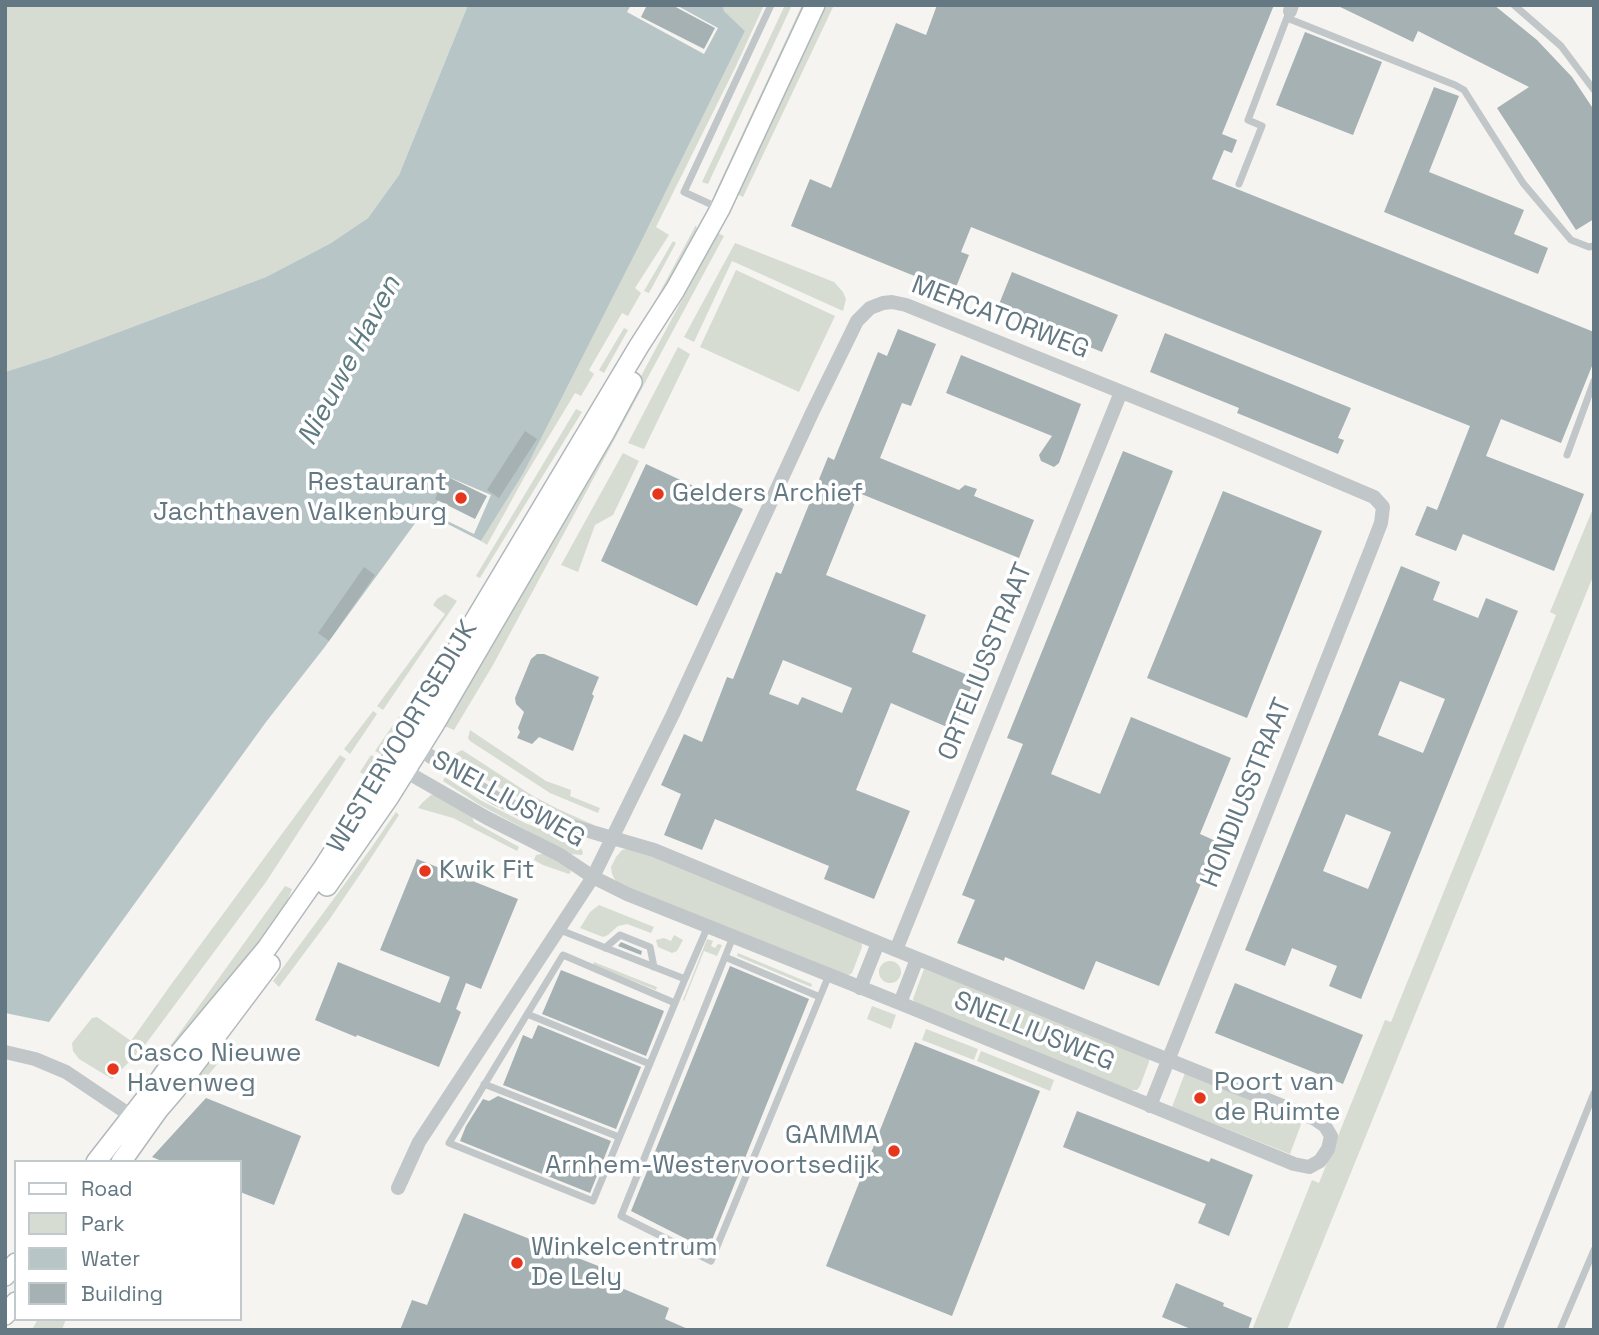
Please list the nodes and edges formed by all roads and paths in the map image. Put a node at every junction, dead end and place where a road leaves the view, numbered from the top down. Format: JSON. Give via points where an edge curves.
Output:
{"nodes":[{"id":1,"x":771,"y":5,"type":"edge"},
{"id":2,"x":815,"y":5,"type":"edge"},
{"id":3,"x":1514,"y":5,"type":"edge"},
{"id":4,"x":1290,"y":11,"type":"edge"},
{"id":5,"x":1594,"y":90,"type":"edge"},
{"id":6,"x":1239,"y":184,"type":"dead end"},
{"id":7,"x":720,"y":209,"type":"junction"},
{"id":8,"x":1594,"y":246,"type":"edge"},
{"id":9,"x":675,"y":290,"type":"junction"},
{"id":10,"x":1594,"y":381,"type":"edge"},
{"id":11,"x":1121,"y":393,"type":"junction"},
{"id":12,"x":1567,"y":455,"type":"dead end"},
{"id":13,"x":1373,"y":545,"type":"joint"},
{"id":14,"x":419,"y":749,"type":"junction"},
{"id":15,"x":396,"y":750,"type":"junction"},
{"id":16,"x":405,"y":771,"type":"junction"},
{"id":17,"x":612,"y":837,"type":"junction"},
{"id":18,"x":593,"y":877,"type":"junction"},
{"id":19,"x":708,"y":925,"type":"junction"},
{"id":20,"x":559,"y":930,"type":"junction"},
{"id":21,"x":733,"y":936,"type":"junction"},
{"id":22,"x":878,"y":943,"type":"junction"},
{"id":23,"x":605,"y":947,"type":"junction"},
{"id":24,"x":896,"y":950,"type":"junction"},
{"id":25,"x":725,"y":957,"type":"junction"},
{"id":26,"x":917,"y":959,"type":"junction"},
{"id":27,"x":654,"y":967,"type":"junction"},
{"id":28,"x":829,"y":975,"type":"junction"},
{"id":29,"x":685,"y":979,"type":"junction"},
{"id":30,"x":860,"y":988,"type":"junction"},
{"id":31,"x":820,"y":997,"type":"junction"},
{"id":32,"x":675,"y":1003,"type":"junction"},
{"id":33,"x":900,"y":1003,"type":"junction"},
{"id":34,"x":527,"y":1014,"type":"junction"},
{"id":35,"x":5,"y":1052,"type":"edge"},
{"id":36,"x":1168,"y":1059,"type":"junction"},
{"id":37,"x":650,"y":1064,"type":"junction"},
{"id":38,"x":484,"y":1084,"type":"junction"},
{"id":39,"x":1594,"y":1093,"type":"edge"},
{"id":40,"x":1150,"y":1106,"type":"junction"},
{"id":41,"x":133,"y":1117,"type":"junction"},
{"id":42,"x":620,"y":1137,"type":"junction"},
{"id":43,"x":98,"y":1160,"type":"edge"},
{"id":44,"x":122,"y":1160,"type":"edge"},
{"id":45,"x":398,"y":1188,"type":"dead end"},
{"id":46,"x":1594,"y":1250,"type":"edge"},
{"id":47,"x":1499,"y":1330,"type":"edge"},
{"id":48,"x":1560,"y":1330,"type":"edge"}],
"edges":[{"from":1,"to":7,"type":"lane","via":[[684,192]]},
{"from":2,"to":7,"type":"main road","name":"WESTERVOORTSEDIJK"},
{"from":3,"to":5,"type":"lane","via":[[1561,46]]},
{"from":4,"to":6,"type":"lane","via":[[1248,120],[1262,125]]},
{"from":4,"to":8,"type":"lane","via":[[1464,90],[1523,183],[1571,240]]},
{"from":7,"to":9,"type":"main road","name":"WESTERVOORTSEDIJK"},
{"from":9,"to":14,"type":"main road","name":"WESTERVOORTSEDIJK","via":[[604,434]]},
{"from":9,"to":15,"type":"main road","name":"WESTERVOORTSEDIJK"},
{"from":10,"to":12,"type":"lane"},
{"from":11,"to":13,"type":"street","name":"MERCATORWEG","via":[[1374,497],[1383,507]]},
{"from":11,"to":17,"type":"street","name":"MERCATORWEG","via":[[906,305],[892,302],[870,307],[857,321],[812,413]]},
{"from":11,"to":24,"type":"street","name":"ORTELIUSSTRAAT"},
{"from":13,"to":36,"type":"street","name":"HONDIUSSTRAAT"},
{"from":14,"to":15,"type":"street","name":"SNELLIUSWEG"},
{"from":14,"to":16,"type":"main road","name":"WESTERVOORTSEDIJK"},
{"from":14,"to":17,"type":"street","name":"SNELLIUSWEG","via":[[497,799],[530,814]]},
{"from":15,"to":16,"type":"street","name":"SNELLIUSWEG"},
{"from":15,"to":41,"type":"main road","name":"WESTERVOORTSEDIJK","via":[[267,948]]},
{"from":16,"to":18,"type":"street","name":"SNELLIUSWEG"},
{"from":16,"to":41,"type":"main road","name":"WESTERVOORTSEDIJK","via":[[290,938]]},
{"from":17,"to":18,"type":"street","name":"SNELLIUSWEG"},
{"from":17,"to":22,"type":"street","name":"SNELLIUSWEG"},
{"from":18,"to":19,"type":"street","name":"SNELLIUSWEG"},
{"from":18,"to":20,"type":"street","name":"SNELLIUSWEG"},
{"from":19,"to":21,"type":"street","name":"SNELLIUSWEG"},
{"from":19,"to":29,"type":"lane"},
{"from":20,"to":23,"type":"lane"},
{"from":20,"to":45,"type":"street","name":"SNELLIUSWEG","via":[[419,1142]]},
{"from":21,"to":25,"type":"lane"},
{"from":21,"to":28,"type":"street","name":"SNELLIUSWEG"},
{"from":22,"to":24,"type":"street","name":"SNELLIUSWEG"},
{"from":22,"to":30,"type":"street"},
{"from":23,"to":27,"type":"lane"},
{"from":23,"to":27,"type":"lane","via":[[620,935],[650,947]]},
{"from":24,"to":26,"type":"street","name":"SNELLIUSWEG"},
{"from":25,"to":31,"type":"lane"},
{"from":25,"to":31,"type":"lane","via":[[621,1216],[711,1261]]},
{"from":26,"to":33,"type":"street"},
{"from":26,"to":36,"type":"street","name":"SNELLIUSWEG"},
{"from":27,"to":29,"type":"lane"},
{"from":28,"to":30,"type":"street","name":"SNELLIUSWEG"},
{"from":28,"to":31,"type":"lane"},
{"from":29,"to":32,"type":"lane"},
{"from":30,"to":33,"type":"street","name":"SNELLIUSWEG"},
{"from":32,"to":34,"type":"lane","via":[[563,955]]},
{"from":32,"to":37,"type":"lane"},
{"from":33,"to":40,"type":"street","name":"SNELLIUSWEG"},
{"from":34,"to":37,"type":"lane"},
{"from":34,"to":38,"type":"lane"},
{"from":35,"to":41,"type":"street","via":[[66,1072]]},
{"from":36,"to":40,"type":"street"},
{"from":36,"to":40,"type":"street","name":"SNELLIUSWEG","via":[[1315,1119],[1331,1136],[1328,1149],[1309,1167],[1294,1164]]},
{"from":37,"to":42,"type":"lane"},
{"from":38,"to":42,"type":"lane"},
{"from":38,"to":42,"type":"lane","via":[[449,1143],[593,1202]]},
{"from":39,"to":47,"type":"lane"},
{"from":41,"to":43,"type":"main road","name":"WESTERVOORTSEDIJK"},
{"from":41,"to":44,"type":"main road","name":"WESTERVOORTSEDIJK"},
{"from":46,"to":48,"type":"lane"}]}
